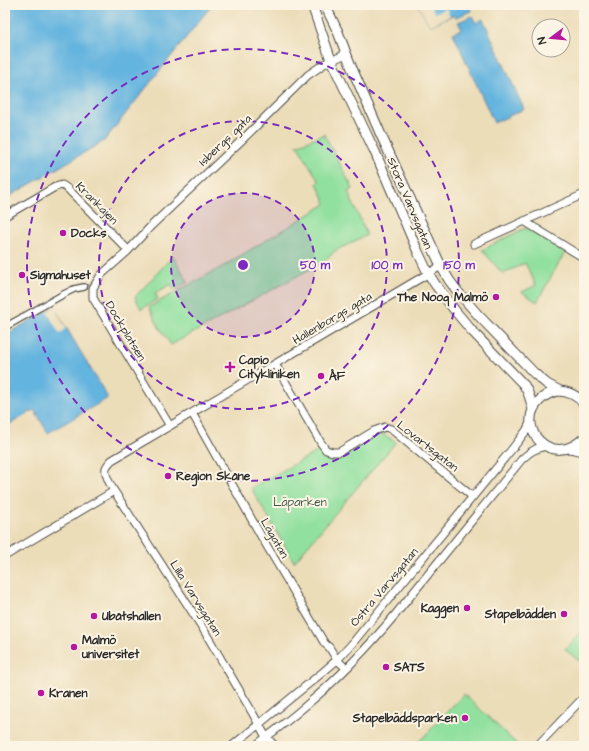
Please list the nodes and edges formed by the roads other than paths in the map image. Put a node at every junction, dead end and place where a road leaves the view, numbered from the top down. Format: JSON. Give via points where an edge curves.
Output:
{"nodes":[{"id":1,"x":312,"y":5,"type":"edge"},
{"id":2,"x":325,"y":5,"type":"edge"},
{"id":3,"x":346,"y":54,"type":"junction"},
{"id":4,"x":331,"y":60,"type":"junction"},
{"id":5,"x":584,"y":194,"type":"edge"},
{"id":6,"x":5,"y":216,"type":"edge"},
{"id":7,"x":524,"y":221,"type":"junction"},
{"id":8,"x":474,"y":244,"type":"dead end"},
{"id":9,"x":128,"y":251,"type":"junction"},
{"id":10,"x":584,"y":258,"type":"edge"},
{"id":11,"x":441,"y":266,"type":"junction"},
{"id":12,"x":428,"y":273,"type":"junction"},
{"id":13,"x":84,"y":287,"type":"dead end"},
{"id":14,"x":5,"y":327,"type":"edge"},
{"id":15,"x":275,"y":364,"type":"junction"},
{"id":16,"x":560,"y":391,"type":"junction"},
{"id":17,"x":584,"y":404,"type":"edge"},
{"id":18,"x":533,"y":410,"type":"junction"},
{"id":19,"x":192,"y":413,"type":"junction"},
{"id":20,"x":531,"y":421,"type":"junction"},
{"id":21,"x":170,"y":426,"type":"junction"},
{"id":22,"x":584,"y":438,"type":"edge"},
{"id":23,"x":546,"y":446,"type":"junction"},
{"id":24,"x":570,"y":448,"type":"junction"},
{"id":25,"x":584,"y":451,"type":"edge"},
{"id":26,"x":114,"y":491,"type":"junction"},
{"id":27,"x":473,"y":497,"type":"junction"},
{"id":28,"x":5,"y":556,"type":"edge"},
{"id":29,"x":337,"y":660,"type":"junction"},
{"id":30,"x":346,"y":668,"type":"junction"},
{"id":31,"x":584,"y":697,"type":"edge"},
{"id":32,"x":258,"y":724,"type":"junction"},
{"id":33,"x":266,"y":737,"type":"junction"},
{"id":34,"x":232,"y":746,"type":"edge"},
{"id":35,"x":255,"y":746,"type":"edge"},
{"id":36,"x":270,"y":746,"type":"edge"},
{"id":37,"x":275,"y":746,"type":"edge"},
{"id":38,"x":537,"y":746,"type":"edge"}],
"edges":[{"from":1,"to":4,"type":"street","name":"Stora Varvsgatan"},
{"from":2,"to":3,"type":"street","name":"Stora Varvsgatan"},
{"from":3,"to":4,"type":"street","name":"Isbergs gata"},
{"from":3,"to":11,"type":"street","name":"Stora Varvsgatan"},
{"from":4,"to":9,"type":"street","name":"Isbergs gata","via":[[308,75]]},
{"from":4,"to":12,"type":"street","name":"Stora Varvsgatan"},
{"from":5,"to":7,"type":"street"},
{"from":6,"to":9,"type":"street","name":"Krankajen","via":[[62,185]]},
{"from":7,"to":8,"type":"street"},
{"from":7,"to":10,"type":"street"},
{"from":9,"to":21,"type":"street","name":"Dockplatsen","via":[[101,275],[93,288],[93,298]]},
{"from":11,"to":12,"type":"street","name":"Hallenborgs gata"},
{"from":11,"to":16,"type":"street","name":"Stora Varvsgatan","via":[[458,292],[479,316],[535,374]]},
{"from":12,"to":15,"type":"street","name":"Hallenborgs gata"},
{"from":12,"to":18,"type":"street","name":"Stora Varvsgatan","via":[[472,331],[524,385],[531,398]]},
{"from":13,"to":14,"type":"street","via":[[64,294]]},
{"from":15,"to":19,"type":"street","name":"Hallenborgs gata"},
{"from":15,"to":27,"type":"street","name":"Lovartsgatan","via":[[326,450],[339,452],[385,427],[391,429]]},
{"from":16,"to":17,"type":"street","name":"Stora Varvsgatan","via":[[575,395]]},
{"from":16,"to":18,"type":"street","via":[[542,398]]},
{"from":18,"to":20,"type":"street","name":"Stora Varvsgatan"},
{"from":19,"to":21,"type":"street"},
{"from":19,"to":29,"type":"street","name":"Lägatan","via":[[261,536]]},
{"from":20,"to":23,"type":"street","via":[[536,437]]},
{"from":20,"to":27,"type":"street","name":"Östra Varvsgatan","via":[[519,441]]},
{"from":21,"to":26,"type":"street","name":"Lilla Varvsgatan","via":[[112,460],[106,467],[106,472]]},
{"from":22,"to":24,"type":"street"},
{"from":23,"to":24,"type":"street","via":[[560,450]]},
{"from":23,"to":30,"type":"street","via":[[537,448],[522,459],[395,615]]},
{"from":24,"to":25,"type":"street"},
{"from":26,"to":28,"type":"street"},
{"from":26,"to":32,"type":"street","name":"Lilla Varvsgatan","via":[[202,627]]},
{"from":27,"to":29,"type":"street","name":"Östra Varvsgatan"},
{"from":29,"to":30,"type":"street","name":"Lägatan"},
{"from":29,"to":32,"type":"street","name":"Östra Varvsgatan"},
{"from":30,"to":33,"type":"street","via":[[310,702]]},
{"from":31,"to":38,"type":"street"},
{"from":32,"to":33,"type":"street","name":"Lilla Varvsgatan"},
{"from":32,"to":34,"type":"street","name":"Östra Varvsgatan"},
{"from":33,"to":35,"type":"street"},
{"from":33,"to":36,"type":"street","name":"Lilla Varvsgatan"},
{"from":33,"to":37,"type":"street","name":"Lilla Varvsgatan"}]}
